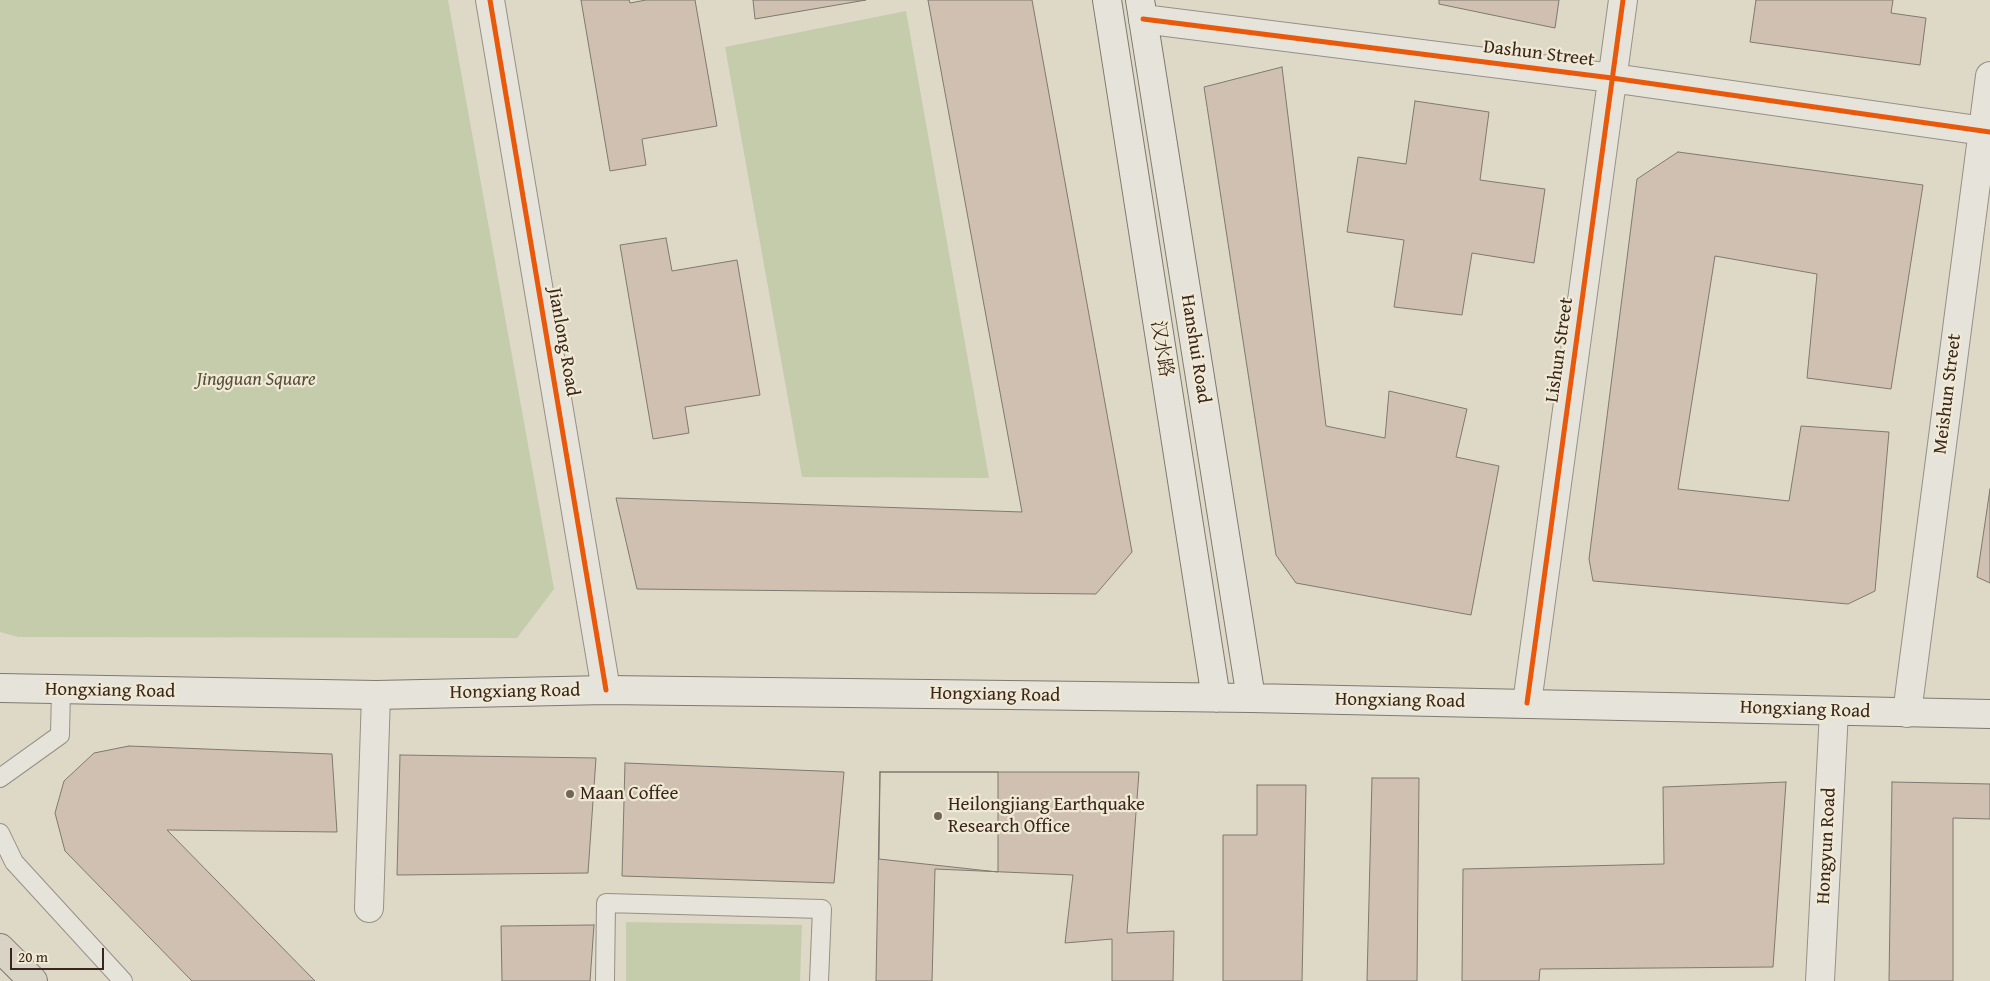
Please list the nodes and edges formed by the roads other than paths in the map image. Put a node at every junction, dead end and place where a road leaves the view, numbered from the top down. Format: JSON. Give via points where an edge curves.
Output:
{"nodes":[{"id":1,"x":490,"y":0,"type":"edge"},
{"id":2,"x":1107,"y":0,"type":"edge"},
{"id":3,"x":1623,"y":0,"type":"edge"},
{"id":4,"x":1141,"y":10,"type":"edge"},
{"id":5,"x":1990,"y":76,"type":"edge"},
{"id":6,"x":1612,"y":78,"type":"junction"},
{"id":7,"x":1986,"y":131,"type":"edge"},
{"id":8,"x":0,"y":688,"type":"edge"},
{"id":9,"x":61,"y":690,"type":"junction"},
{"id":10,"x":606,"y":690,"type":"junction"},
{"id":11,"x":376,"y":695,"type":"junction"},
{"id":12,"x":1216,"y":698,"type":"junction"},
{"id":13,"x":1251,"y":698,"type":"junction"},
{"id":14,"x":1527,"y":703,"type":"junction"},
{"id":15,"x":1834,"y":711,"type":"junction"},
{"id":16,"x":1907,"y":713,"type":"junction"},
{"id":17,"x":1990,"y":714,"type":"edge"},
{"id":18,"x":0,"y":778,"type":"edge"},
{"id":19,"x":0,"y":833,"type":"edge"},
{"id":20,"x":369,"y":908,"type":"dead end"},
{"id":21,"x":0,"y":948,"type":"edge"},
{"id":22,"x":33,"y":981,"type":"edge"},
{"id":23,"x":123,"y":981,"type":"edge"},
{"id":24,"x":605,"y":981,"type":"edge"},
{"id":25,"x":819,"y":981,"type":"edge"},
{"id":26,"x":1820,"y":981,"type":"edge"}],
"edges":[{"from":1,"to":10,"type":"main road","name":"Jianlong Road"},
{"from":2,"to":12,"type":"main road","name":"汉水路"},
{"from":3,"to":6,"type":"main road","name":"Lishun Street"},
{"from":4,"to":6,"type":"main road","name":"Dashun Street"},
{"from":4,"to":13,"type":"main road","name":"Hanshui Road"},
{"from":5,"to":7,"type":"main road","name":"Meishun Street"},
{"from":6,"to":7,"type":"main road","name":"Dashun Street"},
{"from":6,"to":14,"type":"main road","name":"Lishun Street"},
{"from":7,"to":16,"type":"main road","name":"Meishun Street"},
{"from":8,"to":9,"type":"main road","name":"Hongxiang Road"},
{"from":9,"to":11,"type":"main road","name":"Hongxiang Road"},
{"from":9,"to":18,"type":"lane","via":[[60,735]]},
{"from":10,"to":11,"type":"main road","name":"Hongxiang Road"},
{"from":10,"to":12,"type":"main road","name":"Hongxiang Road"},
{"from":11,"to":20,"type":"main road"},
{"from":12,"to":13,"type":"main road","name":"Hongxiang Road"},
{"from":13,"to":14,"type":"main road","name":"Hongxiang Road"},
{"from":14,"to":15,"type":"main road","name":"Hongxiang Road"},
{"from":15,"to":16,"type":"main road","name":"Hongxiang Road"},
{"from":15,"to":26,"type":"main road","name":"Hongyun Road"},
{"from":16,"to":17,"type":"main road","name":"Hongxiang Road"},
{"from":19,"to":23,"type":"lane","via":[[14,862]]},
{"from":21,"to":22,"type":"main road"},
{"from":24,"to":25,"type":"lane","via":[[606,902],[822,909]]}]}
